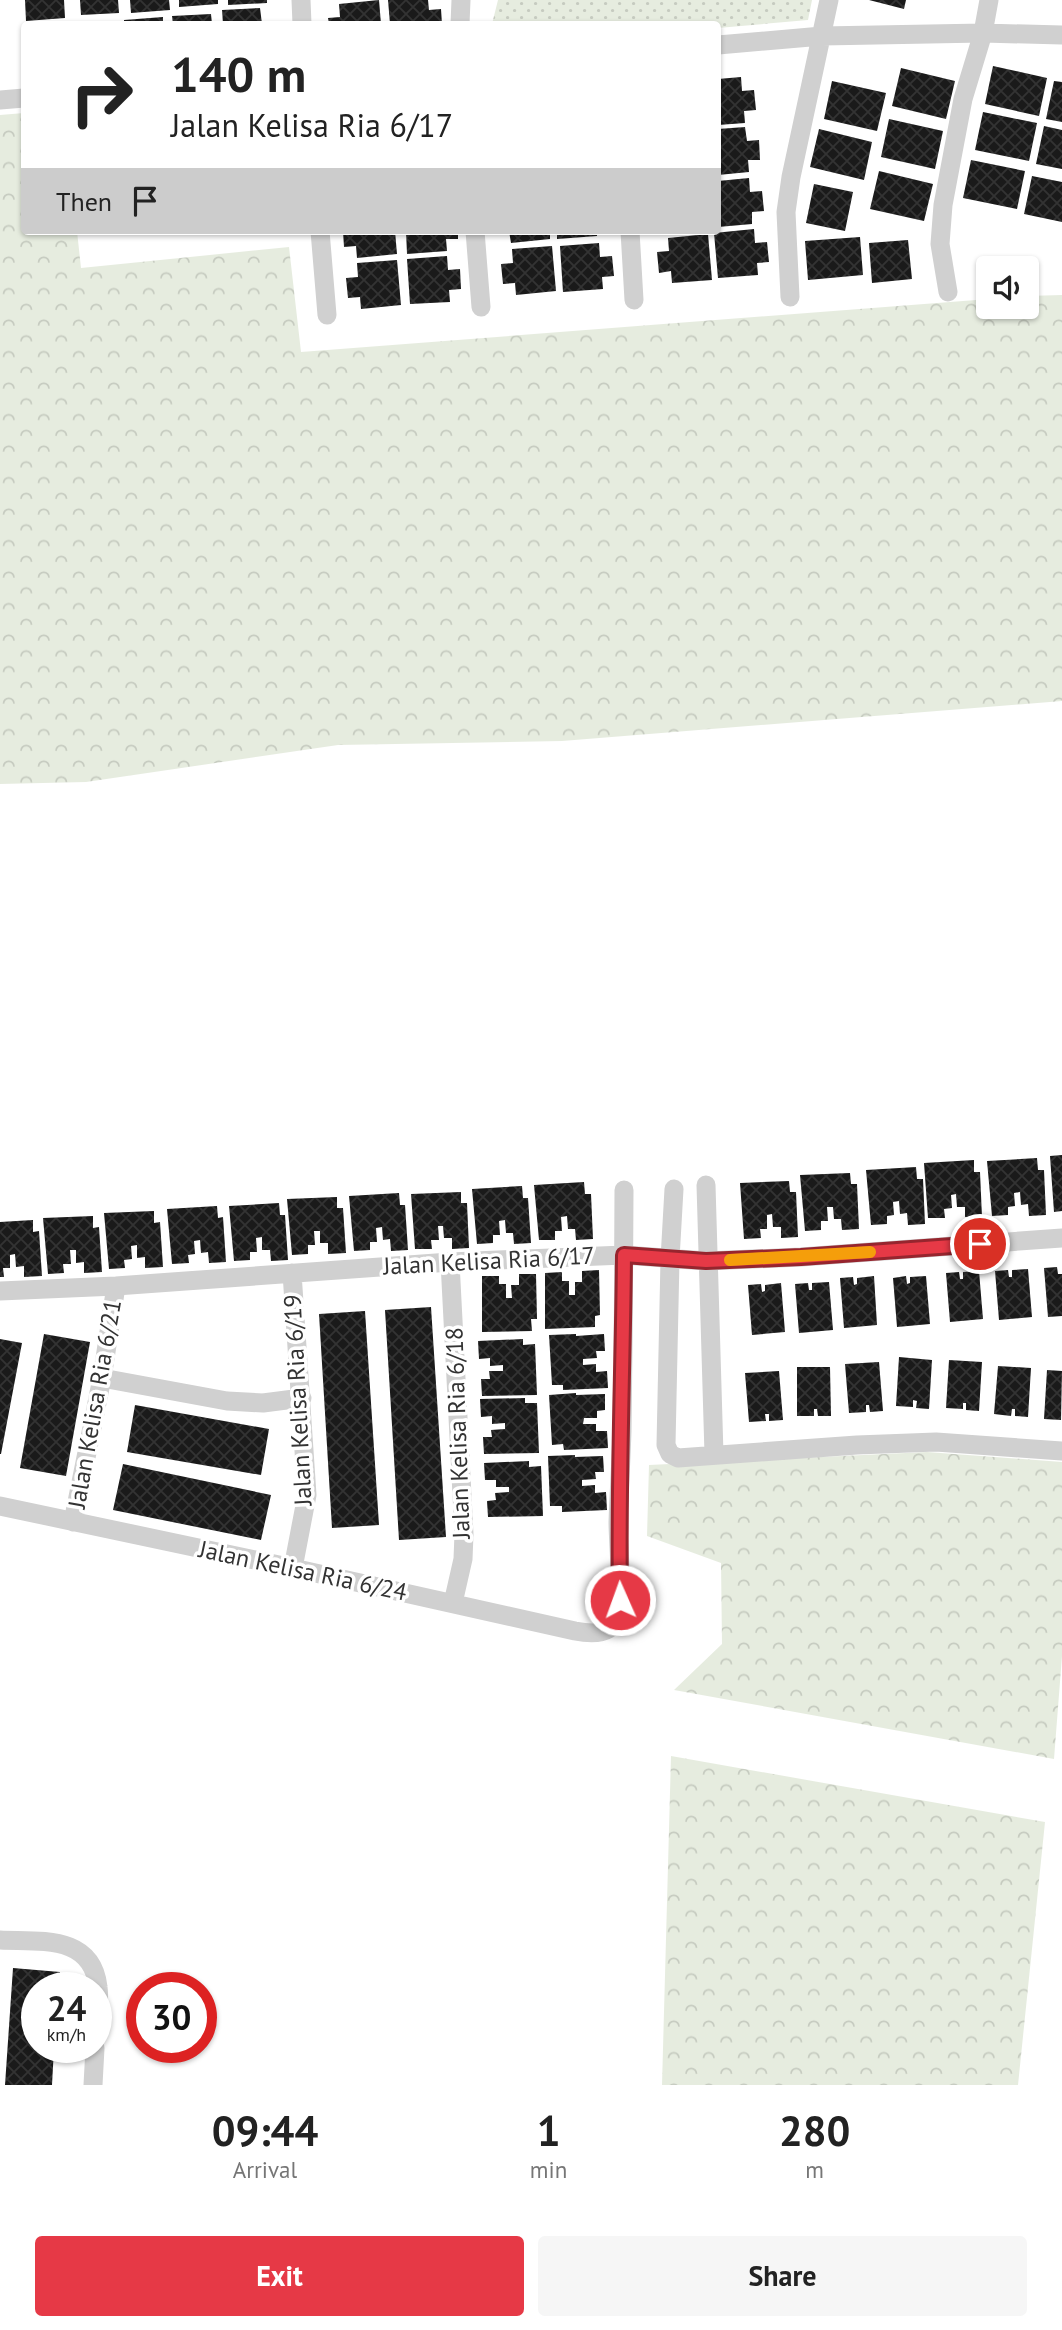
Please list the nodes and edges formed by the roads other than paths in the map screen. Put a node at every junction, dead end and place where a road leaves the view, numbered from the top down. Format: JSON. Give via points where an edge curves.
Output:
{"nodes":[{"id":1,"x":301,"y":0,"type":"edge"},
{"id":2,"x":461,"y":0,"type":"edge"},
{"id":3,"x":829,"y":0,"type":"edge"},
{"id":4,"x":989,"y":0,"type":"edge"},
{"id":5,"x":302,"y":21,"type":"edge"},
{"id":6,"x":460,"y":21,"type":"edge"},
{"id":7,"x":983,"y":33,"type":"junction"},
{"id":8,"x":822,"y":36,"type":"junction"},
{"id":9,"x":1062,"y":36,"type":"edge"},
{"id":10,"x":721,"y":45,"type":"edge"},
{"id":11,"x":21,"y":98,"type":"edge"},
{"id":12,"x":0,"y":100,"type":"edge"},
{"id":13,"x":320,"y":235,"type":"edge"},
{"id":14,"x":475,"y":235,"type":"edge"},
{"id":15,"x":630,"y":235,"type":"edge"},
{"id":16,"x":948,"y":292,"type":"dead end"},
{"id":17,"x":790,"y":297,"type":"dead end"},
{"id":18,"x":634,"y":300,"type":"dead end"},
{"id":19,"x":481,"y":307,"type":"dead end"},
{"id":20,"x":327,"y":315,"type":"dead end"},
{"id":21,"x":706,"y":1185,"type":"dead end"},
{"id":22,"x":674,"y":1189,"type":"dead end"},
{"id":23,"x":624,"y":1190,"type":"dead end"},
{"id":24,"x":1062,"y":1238,"type":"edge"},
{"id":25,"x":624,"y":1255,"type":"junction"},
{"id":26,"x":670,"y":1259,"type":"junction"},
{"id":27,"x":706,"y":1261,"type":"junction"},
{"id":28,"x":450,"y":1262,"type":"junction"},
{"id":29,"x":292,"y":1273,"type":"junction"},
{"id":30,"x":116,"y":1286,"type":"junction"},
{"id":31,"x":0,"y":1291,"type":"edge"},
{"id":32,"x":102,"y":1378,"type":"junction"},
{"id":33,"x":302,"y":1398,"type":"junction"},
{"id":34,"x":1062,"y":1451,"type":"edge"},
{"id":35,"x":713,"y":1454,"type":"junction"},
{"id":36,"x":0,"y":1506,"type":"edge"},
{"id":37,"x":73,"y":1522,"type":"junction"},
{"id":38,"x":293,"y":1568,"type":"junction"},
{"id":39,"x":453,"y":1603,"type":"junction"},
{"id":40,"x":0,"y":1941,"type":"edge"},
{"id":41,"x":94,"y":1972,"type":"edge"},
{"id":42,"x":94,"y":2063,"type":"edge"},
{"id":43,"x":93,"y":2085,"type":"edge"}],
"edges":[{"from":1,"to":5,"type":"street"},
{"from":2,"to":6,"type":"street"},
{"from":3,"to":8,"type":"street"},
{"from":4,"to":7,"type":"street"},
{"from":7,"to":8,"type":"street"},
{"from":7,"to":9,"type":"street"},
{"from":7,"to":16,"type":"street","via":[[962,99],[943,205],[940,244]]},
{"from":8,"to":10,"type":"street"},
{"from":8,"to":17,"type":"street","via":[[786,212]]},
{"from":11,"to":12,"type":"street"},
{"from":13,"to":20,"type":"street"},
{"from":14,"to":19,"type":"street"},
{"from":15,"to":18,"type":"street"},
{"from":21,"to":27,"type":"street"},
{"from":22,"to":26,"type":"street"},
{"from":23,"to":25,"type":"street"},
{"from":24,"to":27,"type":"street","name":"Jalan Kelisa Ria 6/17"},
{"from":25,"to":26,"type":"street","name":"Jalan Kelisa Ria 6/17"},
{"from":25,"to":28,"type":"street","name":"Jalan Kelisa Ria 6/17"},
{"from":25,"to":39,"type":"street","name":"Jalan Kelisa Ria 6/24","via":[[618,1616],[605,1631],[593,1634]]},
{"from":26,"to":27,"type":"street","name":"Jalan Kelisa Ria 6/17"},
{"from":26,"to":35,"type":"street","via":[[666,1445],[678,1458]]},
{"from":27,"to":35,"type":"street"},
{"from":28,"to":29,"type":"street","name":"Jalan Kelisa Ria 6/17"},
{"from":28,"to":39,"type":"street","name":"Jalan Kelisa Ria 6/18","via":[[464,1534]]},
{"from":29,"to":30,"type":"street","name":"Jalan Kelisa Ria 6/17"},
{"from":29,"to":33,"type":"street","name":"Jalan Kelisa Ria 6/19"},
{"from":30,"to":31,"type":"street","name":"Jalan Kelisa Ria 6/17"},
{"from":30,"to":32,"type":"street","name":"Jalan Kelisa Ria 6/21"},
{"from":32,"to":33,"type":"street","via":[[227,1401]]},
{"from":32,"to":37,"type":"street","name":"Jalan Kelisa Ria 6/21"},
{"from":33,"to":38,"type":"street","name":"Jalan Kelisa Ria 6/19","via":[[307,1494]]},
{"from":34,"to":35,"type":"street","via":[[936,1442]]},
{"from":36,"to":37,"type":"street","name":"Jalan Kelisa Ria 6/24"},
{"from":37,"to":38,"type":"street","name":"Jalan Kelisa Ria 6/24"},
{"from":38,"to":39,"type":"street","name":"Jalan Kelisa Ria 6/24"},
{"from":40,"to":41,"type":"street","via":[[69,1946],[83,1953]]},
{"from":42,"to":43,"type":"street"}]}
